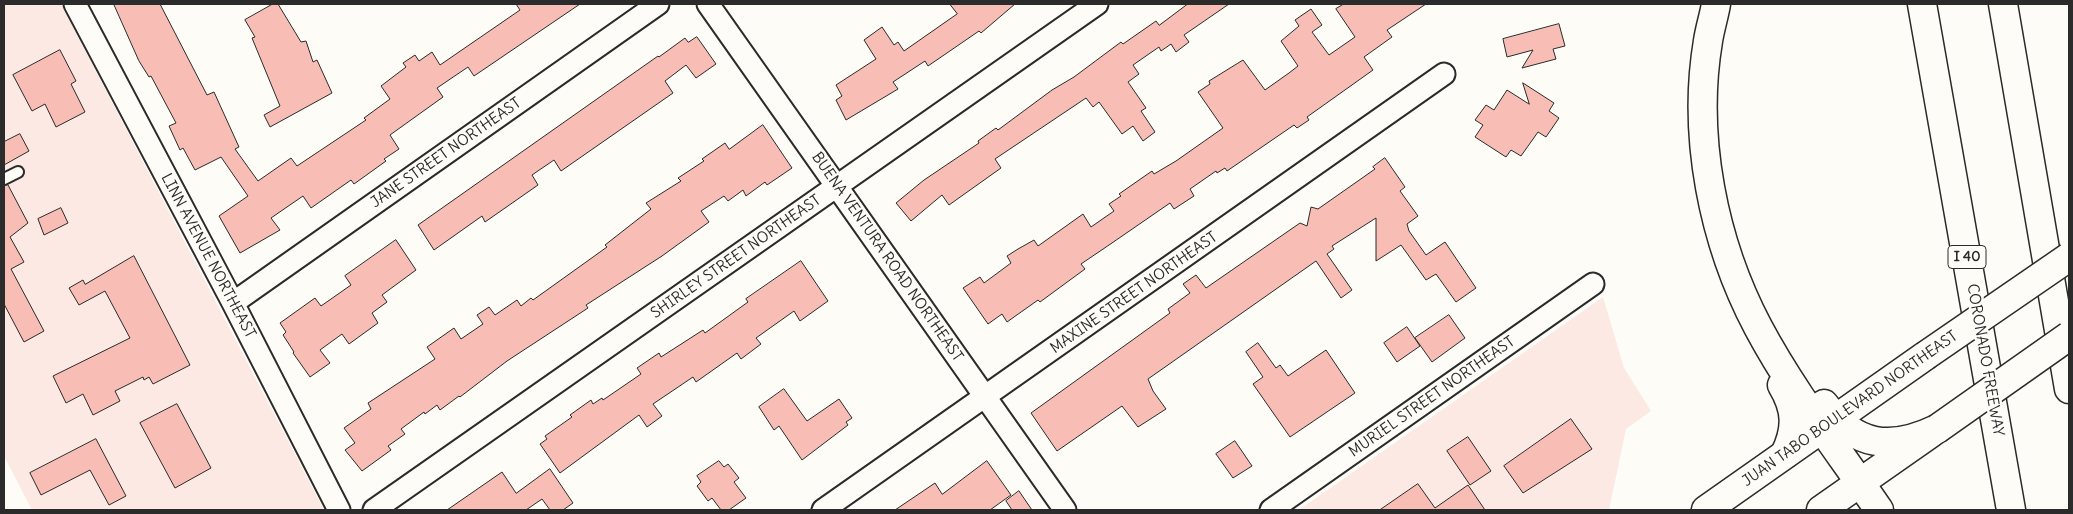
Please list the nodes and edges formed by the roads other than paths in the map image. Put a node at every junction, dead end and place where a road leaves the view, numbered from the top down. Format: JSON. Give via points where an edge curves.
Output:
{"nodes":[{"id":1,"x":75,"y":4,"type":"edge"},
{"id":2,"x":658,"y":4,"type":"edge"},
{"id":3,"x":708,"y":4,"type":"edge"},
{"id":4,"x":1097,"y":4,"type":"edge"},
{"id":5,"x":1716,"y":4,"type":"edge"},
{"id":6,"x":1922,"y":4,"type":"edge"},
{"id":7,"x":2004,"y":4,"type":"edge"},
{"id":8,"x":1444,"y":74,"type":"dead end"},
{"id":9,"x":1704,"y":107,"type":"junction"},
{"id":10,"x":18,"y":172,"type":"dead end"},
{"id":11,"x":4,"y":179,"type":"edge"},
{"id":12,"x":837,"y":186,"type":"junction"},
{"id":13,"x":2069,"y":258,"type":"edge"},
{"id":14,"x":1592,"y":284,"type":"dead end"},
{"id":15,"x":233,"y":303,"type":"junction"},
{"id":16,"x":2069,"y":336,"type":"edge"},
{"id":17,"x":2069,"y":389,"type":"edge"},
{"id":18,"x":985,"y":398,"type":"junction"},
{"id":19,"x":1830,"y":423,"type":"junction"},
{"id":20,"x":1937,"y":429,"type":"junction"},
{"id":21,"x":1785,"y":454,"type":"junction"},
{"id":22,"x":1860,"y":483,"type":"junction"},
{"id":23,"x":339,"y":510,"type":"edge"},
{"id":24,"x":374,"y":510,"type":"edge"},
{"id":25,"x":823,"y":510,"type":"edge"},
{"id":26,"x":1064,"y":510,"type":"edge"},
{"id":27,"x":1271,"y":510,"type":"edge"},
{"id":28,"x":1706,"y":510,"type":"edge"},
{"id":29,"x":1821,"y":510,"type":"edge"},
{"id":30,"x":1879,"y":510,"type":"edge"},
{"id":31,"x":2012,"y":510,"type":"edge"}],
"edges":[{"from":1,"to":15,"type":"street","name":"LINN AVENUE NORTHEAST"},
{"from":2,"to":15,"type":"street","name":"JANE STREET NORTHEAST"},
{"from":3,"to":12,"type":"street","name":"BUENA VENTURA ROAD NORTHEAST"},
{"from":4,"to":12,"type":"street","name":"SHIRLEY STREET NORTHEAST"},
{"from":5,"to":9,"type":"main road","via":[[1708,40]]},
{"from":6,"to":31,"type":"main road","name":"CORONADO FREEWAY","number":"I 40"},
{"from":7,"to":17,"type":"main road"},
{"from":8,"to":18,"type":"street","name":"MAXINE STREET NORTHEAST"},
{"from":9,"to":19,"type":"main road","via":[[1711,189],[1730,261],[1767,343]]},
{"from":9,"to":21,"type":"main road","via":[[1695,126],[1706,213],[1734,300],[1792,404],[1794,430]]},
{"from":10,"to":11,"type":"lane"},
{"from":12,"to":18,"type":"street","name":"BUENA VENTURA ROAD NORTHEAST"},
{"from":12,"to":24,"type":"street","name":"SHIRLEY STREET NORTHEAST"},
{"from":13,"to":19,"type":"main road","name":"JUAN TABO BOULEVARD NORTHEAST","bridge":true},
{"from":14,"to":27,"type":"street","name":"MURIEL STREET NORTHEAST"},
{"from":15,"to":23,"type":"street","name":"LINN AVENUE NORTHEAST"},
{"from":16,"to":20,"type":"main road","bridge":true},
{"from":18,"to":25,"type":"street","name":"MAXINE STREET NORTHEAST"},
{"from":18,"to":26,"type":"street","name":"BUENA VENTURA ROAD NORTHEAST"},
{"from":19,"to":20,"type":"main road","via":[[1882,443],[1910,440]]},
{"from":19,"to":21,"type":"main road","name":"JUAN TABO BOULEVARD NORTHEAST"},
{"from":19,"to":22,"type":"main road"},
{"from":20,"to":22,"type":"main road"},
{"from":21,"to":28,"type":"main road","name":"JUAN TABO BOULEVARD NORTHEAST"},
{"from":22,"to":29,"type":"main road"},
{"from":22,"to":30,"type":"main road"}]}
